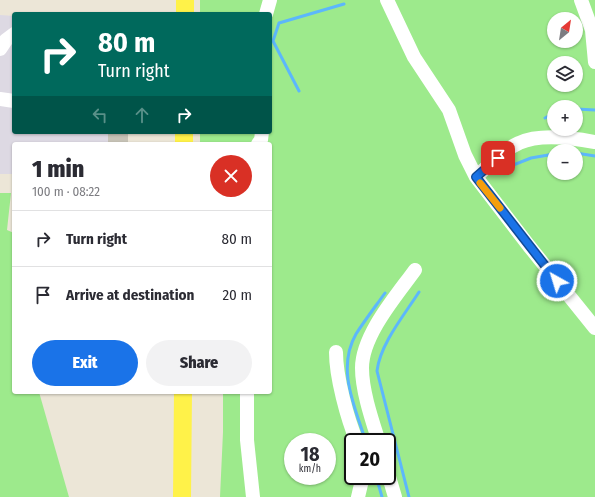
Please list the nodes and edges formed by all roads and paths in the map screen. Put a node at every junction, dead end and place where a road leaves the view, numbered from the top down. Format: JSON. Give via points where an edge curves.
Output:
{"nodes":[{"id":1,"x":185,"y":0,"type":"edge"},
{"id":2,"x":270,"y":0,"type":"edge"},
{"id":3,"x":387,"y":0,"type":"edge"},
{"id":4,"x":581,"y":0,"type":"edge"},
{"id":5,"x":185,"y":12,"type":"edge"},
{"id":6,"x":267,"y":12,"type":"edge"},
{"id":7,"x":12,"y":36,"type":"edge"},
{"id":8,"x":0,"y":49,"type":"edge"},
{"id":9,"x":595,"y":62,"type":"edge"},
{"id":10,"x":0,"y":99,"type":"edge"},
{"id":11,"x":12,"y":101,"type":"edge"},
{"id":12,"x":595,"y":142,"type":"edge"},
{"id":13,"x":476,"y":177,"type":"junction"},
{"id":14,"x":415,"y":270,"type":"dead end"},
{"id":15,"x":595,"y":328,"type":"edge"},
{"id":16,"x":336,"y":352,"type":"dead end"},
{"id":17,"x":183,"y":394,"type":"edge"},
{"id":18,"x":247,"y":394,"type":"edge"},
{"id":19,"x":354,"y":433,"type":"edge"},
{"id":20,"x":377,"y":433,"type":"edge"},
{"id":21,"x":361,"y":485,"type":"edge"},
{"id":22,"x":391,"y":485,"type":"edge"},
{"id":23,"x":182,"y":497,"type":"edge"},
{"id":24,"x":253,"y":497,"type":"edge"},
{"id":25,"x":358,"y":497,"type":"edge"},
{"id":26,"x":395,"y":497,"type":"edge"}],
"edges":[{"from":1,"to":5,"type":"main road"},
{"from":2,"to":6,"type":"lane"},
{"from":3,"to":13,"type":"lane","via":[[414,57],[449,110]]},
{"from":4,"to":9,"type":"lane","via":[[592,30]]},
{"from":7,"to":8,"type":"lane"},
{"from":10,"to":11,"type":"lane"},
{"from":12,"to":13,"type":"lane","via":[[556,137],[523,141],[509,149]]},
{"from":13,"to":15,"type":"lane"},
{"from":14,"to":20,"type":"lane","via":[[379,322],[365,351],[362,369]]},
{"from":16,"to":19,"type":"lane","via":[[337,372]]},
{"from":17,"to":23,"type":"main road"},
{"from":18,"to":24,"type":"lane","via":[[247,440]]},
{"from":21,"to":25,"type":"lane"},
{"from":22,"to":26,"type":"lane"}]}
